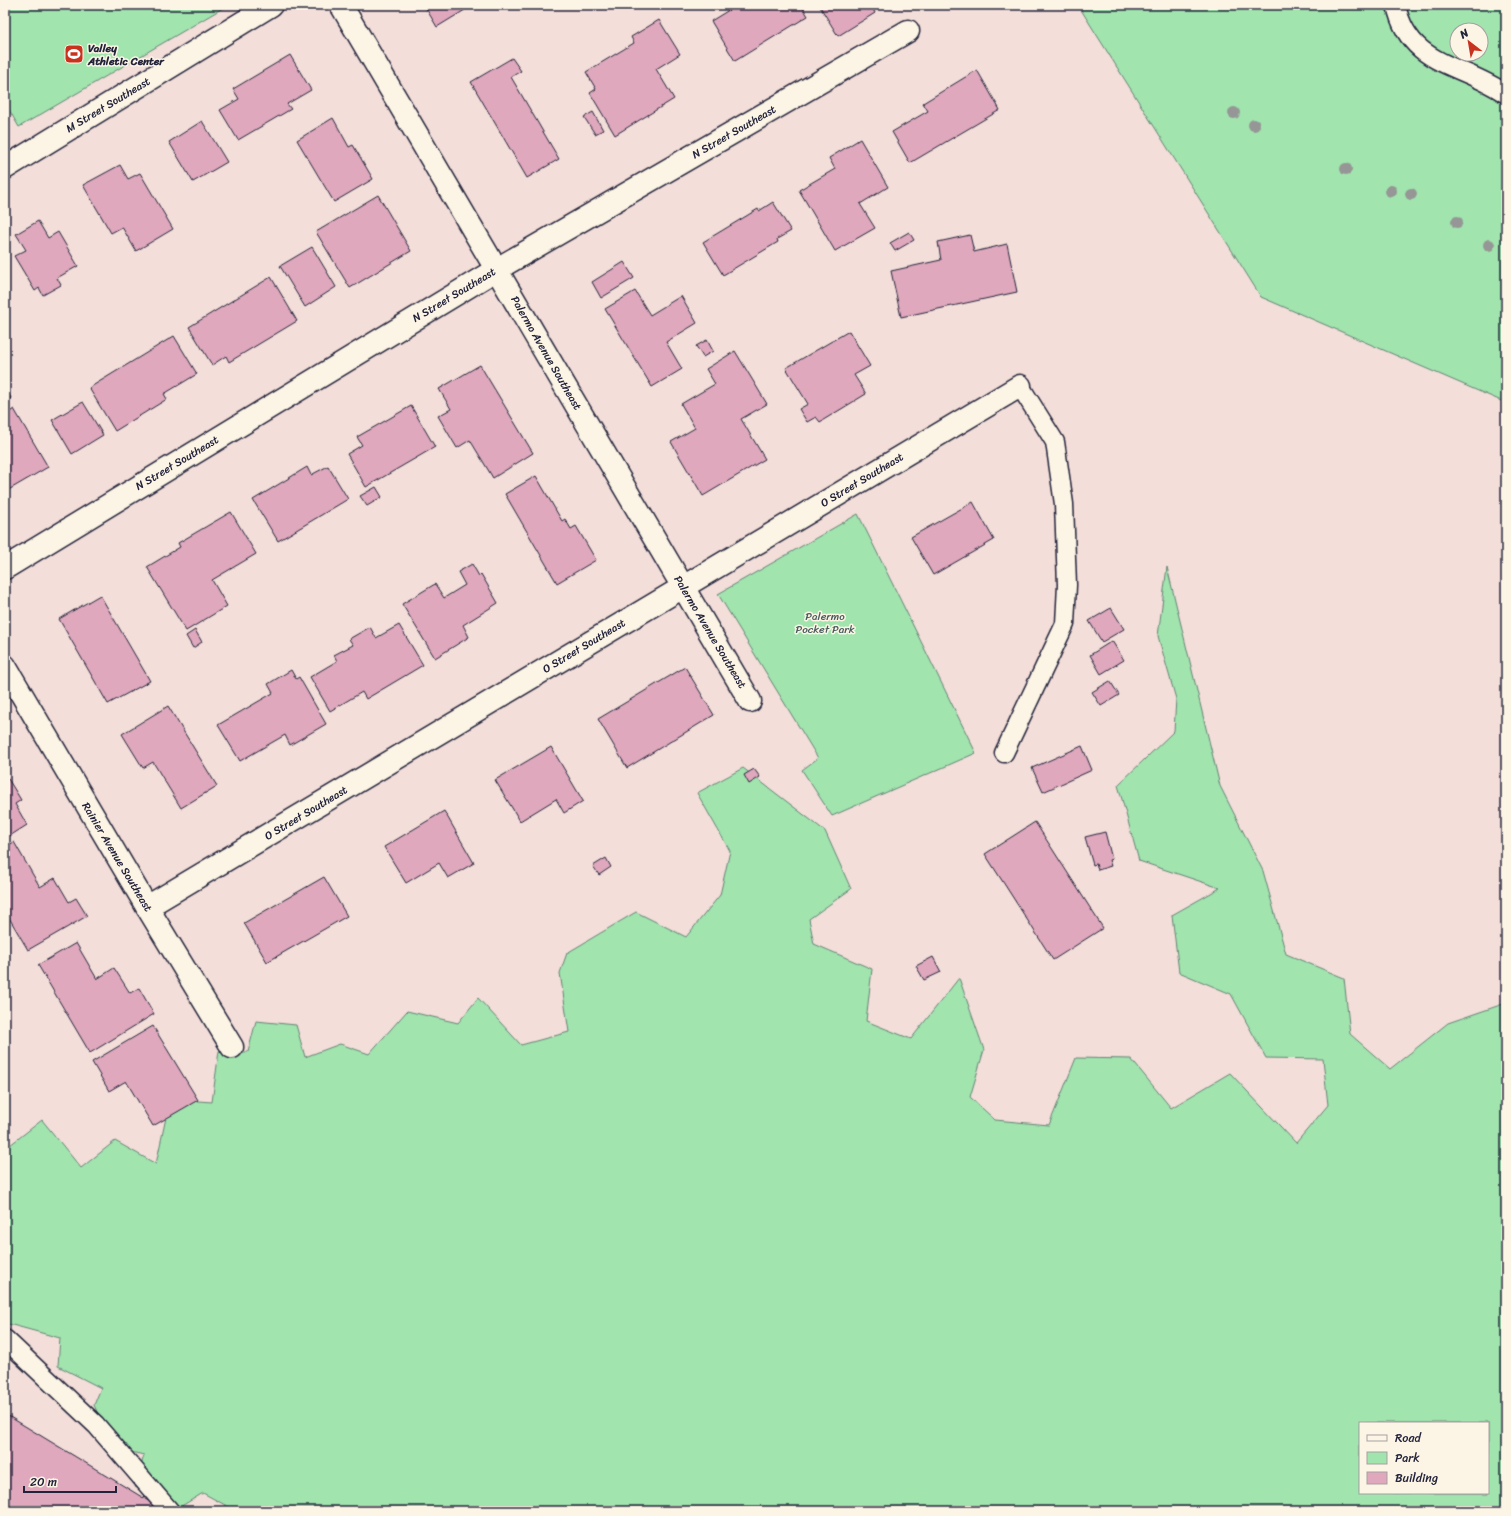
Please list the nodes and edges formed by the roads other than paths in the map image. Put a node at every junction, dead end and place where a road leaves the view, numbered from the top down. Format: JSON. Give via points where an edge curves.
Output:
{"nodes":[{"id":1,"x":272,"y":5,"type":"edge"},
{"id":2,"x":341,"y":5,"type":"edge"},
{"id":3,"x":1396,"y":5,"type":"edge"},
{"id":4,"x":908,"y":31,"type":"dead end"},
{"id":5,"x":1506,"y":94,"type":"edge"},
{"id":6,"x":5,"y":168,"type":"edge"},
{"id":7,"x":496,"y":269,"type":"junction"},
{"id":8,"x":1020,"y":386,"type":"joint"},
{"id":9,"x":5,"y":568,"type":"edge"},
{"id":10,"x":683,"y":587,"type":"junction"},
{"id":11,"x":5,"y":666,"type":"edge"},
{"id":12,"x":750,"y":701,"type":"dead end"},
{"id":13,"x":1004,"y":753,"type":"dead end"},
{"id":14,"x":147,"y":908,"type":"junction"},
{"id":15,"x":232,"y":1047,"type":"dead end"},
{"id":16,"x":5,"y":1339,"type":"edge"},
{"id":17,"x":170,"y":1511,"type":"edge"}],
"edges":[{"from":1,"to":6,"type":"street","name":"M Street Southeast"},
{"from":2,"to":7,"type":"street","name":"Palermo Avenue Southeast"},
{"from":3,"to":5,"type":"lane","via":[[1405,32],[1416,46]]},
{"from":4,"to":7,"type":"street","name":"N Street Southeast"},
{"from":7,"to":9,"type":"street","name":"N Street Southeast"},
{"from":7,"to":10,"type":"street","name":"Palermo Avenue Southeast"},
{"from":8,"to":10,"type":"street","name":"O Street Southeast"},
{"from":8,"to":13,"type":"lane","via":[[1055,442],[1064,504],[1067,585],[1065,624]]},
{"from":10,"to":12,"type":"street","name":"Palermo Avenue Southeast"},
{"from":10,"to":14,"type":"street","name":"O Street Southeast"},
{"from":11,"to":14,"type":"street","name":"Rainier Avenue Southeast"},
{"from":14,"to":15,"type":"street","name":"Rainier Avenue Southeast"},
{"from":16,"to":17,"type":"lane","via":[[96,1425]]}]}
